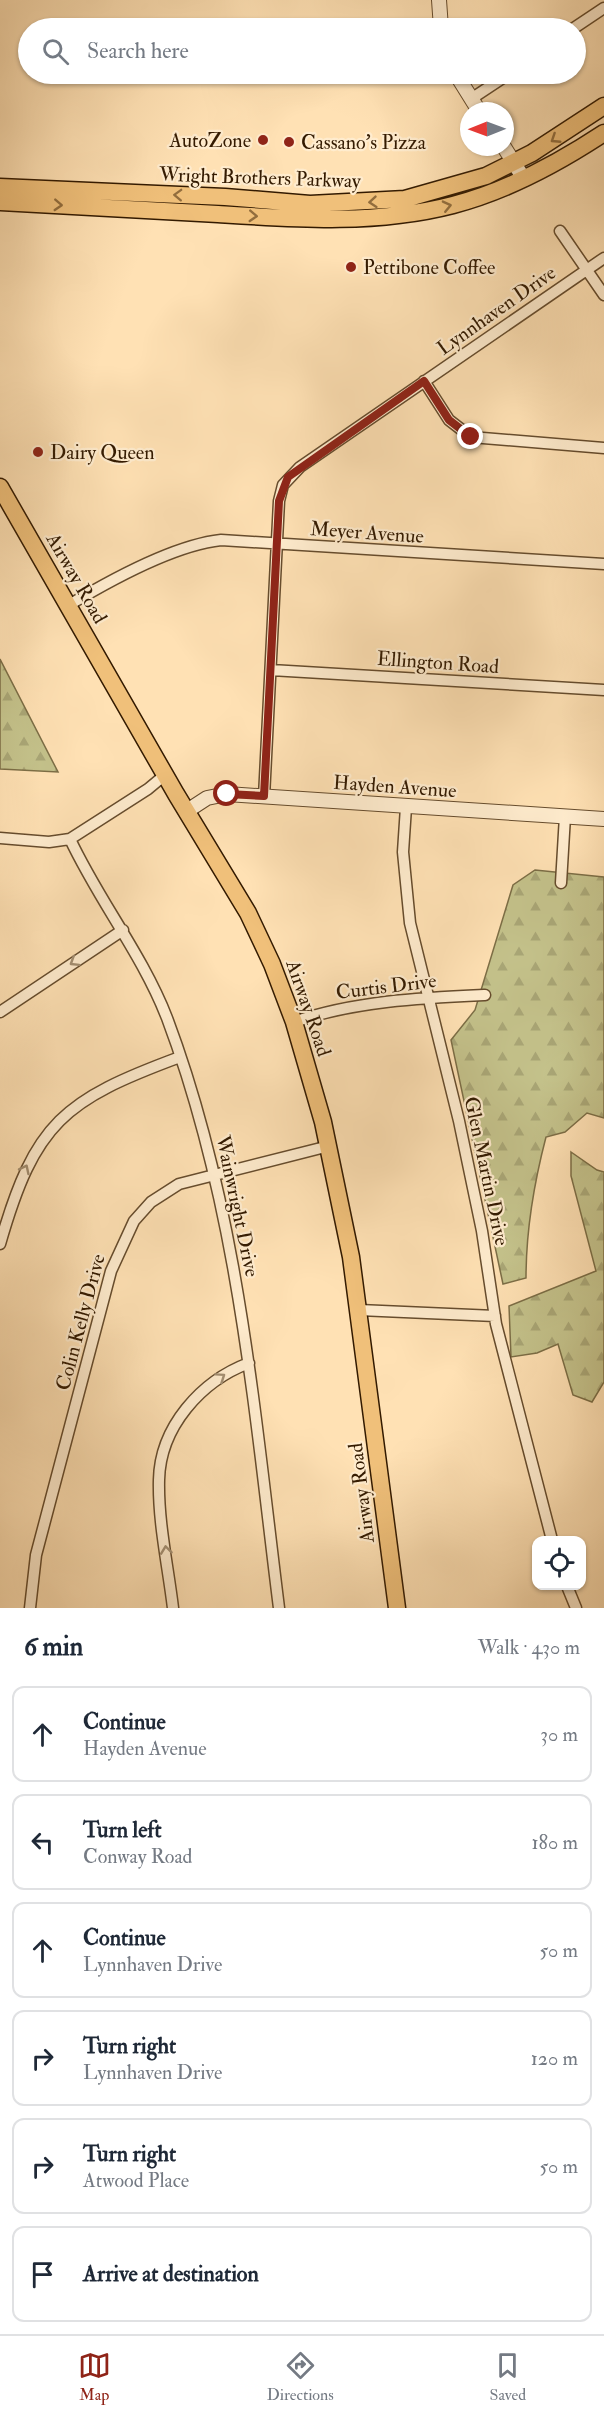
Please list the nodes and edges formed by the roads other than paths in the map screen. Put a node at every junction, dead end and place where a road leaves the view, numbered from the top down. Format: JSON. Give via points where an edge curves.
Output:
{"nodes":[{"id":1,"x":439,"y":0,"type":"edge"},
{"id":2,"x":604,"y":8,"type":"edge"},
{"id":3,"x":440,"y":18,"type":"edge"},
{"id":4,"x":586,"y":20,"type":"edge"},
{"id":5,"x":462,"y":84,"type":"edge"},
{"id":6,"x":497,"y":84,"type":"edge"},
{"id":7,"x":473,"y":102,"type":"edge"},
{"id":8,"x":478,"y":102,"type":"edge"},
{"id":9,"x":604,"y":106,"type":"edge"},
{"id":10,"x":604,"y":133,"type":"edge"},
{"id":11,"x":509,"y":156,"type":"edge"},
{"id":12,"x":513,"y":163,"type":"junction"},
{"id":13,"x":524,"y":179,"type":"junction"},
{"id":14,"x":0,"y":187,"type":"edge"},
{"id":15,"x":0,"y":202,"type":"edge"},
{"id":16,"x":560,"y":231,"type":"dead end"},
{"id":17,"x":604,"y":258,"type":"edge"},
{"id":18,"x":587,"y":269,"type":"junction"},
{"id":19,"x":604,"y":295,"type":"edge"},
{"id":20,"x":424,"y":381,"type":"junction"},
{"id":21,"x":604,"y":448,"type":"edge"},
{"id":22,"x":0,"y":487,"type":"edge"},
{"id":23,"x":277,"y":544,"type":"junction"},
{"id":24,"x":604,"y":564,"type":"edge"},
{"id":25,"x":69,"y":605,"type":"junction"},
{"id":26,"x":271,"y":670,"type":"junction"},
{"id":27,"x":604,"y":690,"type":"edge"},
{"id":28,"x":166,"y":774,"type":"junction"},
{"id":29,"x":264,"y":796,"type":"junction"},
{"id":30,"x":406,"y":807,"type":"junction"},
{"id":31,"x":187,"y":811,"type":"junction"},
{"id":32,"x":565,"y":816,"type":"junction"},
{"id":33,"x":604,"y":819,"type":"edge"},
{"id":34,"x":0,"y":838,"type":"edge"},
{"id":35,"x":70,"y":839,"type":"junction"},
{"id":36,"x":561,"y":883,"type":"dead end"},
{"id":37,"x":123,"y":930,"type":"junction"},
{"id":38,"x":485,"y":995,"type":"dead end"},
{"id":39,"x":430,"y":998,"type":"junction"},
{"id":40,"x":0,"y":1012,"type":"edge"},
{"id":41,"x":294,"y":1022,"type":"junction"},
{"id":42,"x":180,"y":1057,"type":"junction"},
{"id":43,"x":329,"y":1146,"type":"junction"},
{"id":44,"x":215,"y":1173,"type":"junction"},
{"id":45,"x":0,"y":1244,"type":"edge"},
{"id":46,"x":359,"y":1310,"type":"junction"},
{"id":47,"x":495,"y":1316,"type":"junction"},
{"id":48,"x":249,"y":1363,"type":"junction"},
{"id":49,"x":551,"y":1536,"type":"edge"},
{"id":50,"x":569,"y":1590,"type":"edge"},
{"id":51,"x":30,"y":1608,"type":"edge"},
{"id":52,"x":173,"y":1608,"type":"edge"},
{"id":53,"x":279,"y":1608,"type":"edge"},
{"id":54,"x":397,"y":1608,"type":"edge"},
{"id":55,"x":576,"y":1608,"type":"edge"}],
"edges":[{"from":1,"to":3,"type":"street"},
{"from":2,"to":4,"type":"street"},
{"from":5,"to":7,"type":"street"},
{"from":6,"to":8,"type":"street"},
{"from":9,"to":12,"type":"main road","name":"Wright Brothers Parkway","one_way":true},
{"from":10,"to":13,"type":"main road","name":"Wright Brothers Parkway"},
{"from":11,"to":12,"type":"street"},
{"from":12,"to":13,"type":"street"},
{"from":12,"to":14,"type":"main road","name":"Wright Brothers Parkway","one_way":true,"via":[[450,188],[405,199],[356,203],[310,204]]},
{"from":15,"to":13,"type":"main road","name":"Wright Brothers Parkway","one_way":true,"via":[[301,219],[369,218],[453,205]]},
{"from":16,"to":18,"type":"street"},
{"from":17,"to":18,"type":"street","name":"Lynnhaven Drive"},
{"from":18,"to":19,"type":"street"},
{"from":18,"to":20,"type":"street","name":"Lynnhaven Drive"},
{"from":20,"to":21,"type":"street","via":[[449,420],[471,437]]},
{"from":20,"to":23,"type":"street","name":"Lynnhaven Drive","via":[[288,477],[280,493]]},
{"from":22,"to":25,"type":"main road","name":"Airway Road"},
{"from":23,"to":24,"type":"street","name":"Meyer Avenue"},
{"from":23,"to":25,"type":"street","name":"Meyer Avenue","via":[[221,540],[197,545],[136,570]]},
{"from":23,"to":26,"type":"street","name":"Lynnhaven Drive"},
{"from":25,"to":28,"type":"main road","name":"Airway Road"},
{"from":26,"to":27,"type":"street","name":"Ellington Road"},
{"from":26,"to":29,"type":"street","name":"Lynnhaven Drive"},
{"from":28,"to":31,"type":"main road","name":"Airway Road"},
{"from":28,"to":35,"type":"street"},
{"from":29,"to":30,"type":"street","name":"Hayden Avenue"},
{"from":29,"to":31,"type":"street","name":"Hayden Avenue","via":[[217,795],[197,802]]},
{"from":30,"to":32,"type":"street","name":"Hayden Avenue"},
{"from":30,"to":39,"type":"street","name":"Glen Martin Drive","via":[[403,852],[408,905]]},
{"from":31,"to":41,"type":"main road","name":"Airway Road","via":[[248,913]]},
{"from":32,"to":33,"type":"street","name":"Hayden Avenue"},
{"from":32,"to":36,"type":"street"},
{"from":34,"to":35,"type":"street","via":[[49,842]]},
{"from":35,"to":37,"type":"street","name":"Wainwright Drive"},
{"from":37,"to":40,"type":"street","one_way":true},
{"from":37,"to":42,"type":"street","name":"Wainwright Drive","via":[[152,983]]},
{"from":38,"to":39,"type":"street","name":"Curtis Drive"},
{"from":39,"to":41,"type":"street","name":"Curtis Drive","via":[[334,1010]]},
{"from":39,"to":47,"type":"street","name":"Glen Martin Drive","via":[[482,1231]]},
{"from":41,"to":43,"type":"main road","name":"Airway Road"},
{"from":42,"to":44,"type":"street","name":"Wainwright Drive"},
{"from":45,"to":42,"type":"street","one_way":true,"via":[[26,1167],[44,1137],[63,1117],[114,1083]]},
{"from":43,"to":44,"type":"street","name":"Colin Kelly Drive"},
{"from":43,"to":46,"type":"main road","name":"Airway Road"},
{"from":44,"to":48,"type":"street","name":"Wainwright Drive"},
{"from":44,"to":51,"type":"street","name":"Colin Kelly Drive","via":[[179,1184],[151,1202],[134,1221],[117,1254],[36,1555]]},
{"from":46,"to":47,"type":"street"},
{"from":46,"to":54,"type":"main road","name":"Airway Road"},
{"from":47,"to":49,"type":"street","name":"Glen Martin Drive"},
{"from":52,"to":48,"type":"street","one_way":true,"via":[[160,1505],[162,1455],[193,1400],[220,1377]]},
{"from":48,"to":53,"type":"street","name":"Wainwright Drive"},
{"from":50,"to":55,"type":"street"}]}
